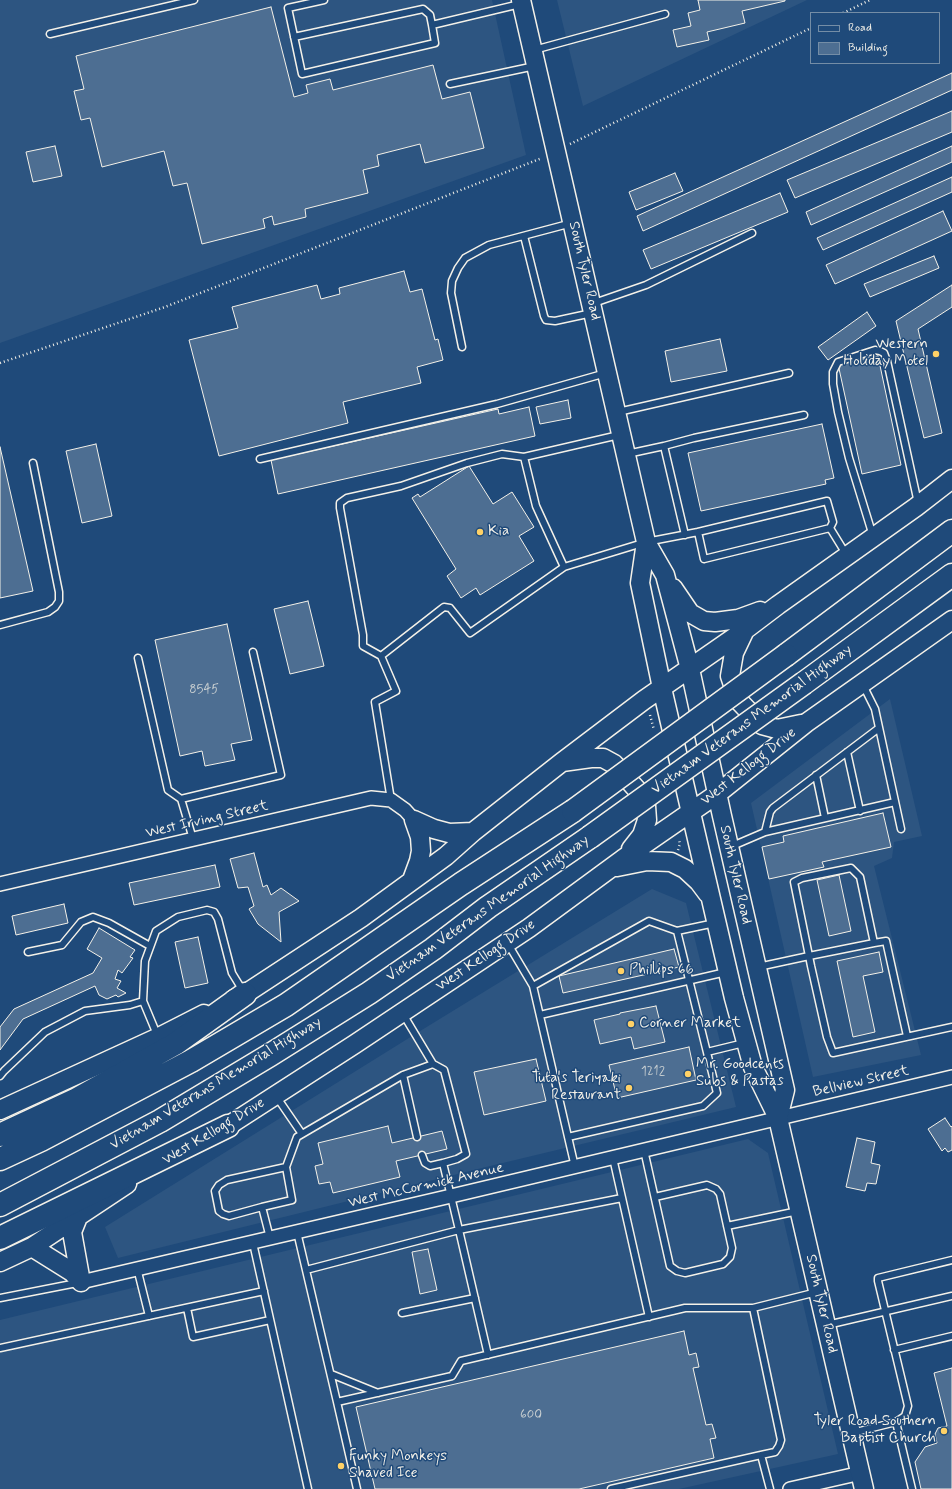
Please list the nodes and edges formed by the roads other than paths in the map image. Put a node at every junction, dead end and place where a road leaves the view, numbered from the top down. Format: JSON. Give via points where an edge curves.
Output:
{"nodes":[{"id":1,"x":194,"y":0,"type":"edge"},
{"id":2,"x":290,"y":0,"type":"edge"},
{"id":3,"x":324,"y":0,"type":"edge"},
{"id":4,"x":522,"y":2,"type":"edge"},
{"id":5,"x":292,"y":7,"type":"junction"},
{"id":6,"x":665,"y":14,"type":"dead end"},
{"id":7,"x":432,"y":25,"type":"junction"},
{"id":8,"x":50,"y":34,"type":"dead end"},
{"id":9,"x":294,"y":37,"type":"junction"},
{"id":10,"x":535,"y":58,"type":"junction"},
{"id":11,"x":450,"y":84,"type":"dead end"},
{"id":12,"x":573,"y":223,"type":"junction"},
{"id":13,"x":752,"y":233,"type":"dead end"},
{"id":14,"x":524,"y":236,"type":"junction"},
{"id":15,"x":593,"y":308,"type":"junction"},
{"id":16,"x":462,"y":347,"type":"dead end"},
{"id":17,"x":608,"y":373,"type":"junction"},
{"id":18,"x":789,"y":373,"type":"dead end"},
{"id":19,"x":617,"y":412,"type":"junction"},
{"id":20,"x":804,"y":415,"type":"dead end"},
{"id":21,"x":621,"y":434,"type":"junction"},
{"id":22,"x":664,"y":446,"type":"junction"},
{"id":23,"x":626,"y":454,"type":"junction"},
{"id":24,"x":524,"y":457,"type":"junction"},
{"id":25,"x":260,"y":459,"type":"dead end"},
{"id":26,"x":33,"y":463,"type":"dead end"},
{"id":27,"x":952,"y":479,"type":"edge"},
{"id":28,"x":918,"y":504,"type":"junction"},
{"id":29,"x":830,"y":528,"type":"junction"},
{"id":30,"x":952,"y":531,"type":"edge"},
{"id":31,"x":698,"y":532,"type":"junction"},
{"id":32,"x":685,"y":535,"type":"junction"},
{"id":33,"x":873,"y":537,"type":"junction"},
{"id":34,"x":646,"y":542,"type":"junction"},
{"id":35,"x":847,"y":556,"type":"junction"},
{"id":36,"x":564,"y":567,"type":"junction"},
{"id":37,"x":665,"y":575,"type":"junction"},
{"id":38,"x":952,"y":575,"type":"edge"},
{"id":39,"x":778,"y":605,"type":"junction"},
{"id":40,"x":952,"y":620,"type":"edge"},
{"id":41,"x":0,"y":625,"type":"edge"},
{"id":42,"x":745,"y":630,"type":"junction"},
{"id":43,"x":252,"y":652,"type":"dead end"},
{"id":44,"x":381,"y":656,"type":"junction"},
{"id":45,"x":138,"y":658,"type":"dead end"},
{"id":46,"x":690,"y":669,"type":"junction"},
{"id":47,"x":862,"y":683,"type":"junction"},
{"id":48,"x":662,"y":688,"type":"junction"},
{"id":49,"x":806,"y":723,"type":"junction"},
{"id":50,"x":879,"y":728,"type":"junction"},
{"id":51,"x":847,"y":752,"type":"junction"},
{"id":52,"x":562,"y":762,"type":"junction"},
{"id":53,"x":816,"y":775,"type":"junction"},
{"id":54,"x":717,"y":794,"type":"junction"},
{"id":55,"x":181,"y":799,"type":"junction"},
{"id":56,"x":391,"y":800,"type":"junction"},
{"id":57,"x":895,"y":802,"type":"junction"},
{"id":58,"x":860,"y":811,"type":"junction"},
{"id":59,"x":690,"y":812,"type":"junction"},
{"id":60,"x":825,"y":818,"type":"junction"},
{"id":61,"x":414,"y":820,"type":"junction"},
{"id":62,"x":901,"y":829,"type":"dead end"},
{"id":63,"x":473,"y":832,"type":"junction"},
{"id":64,"x":765,"y":832,"type":"junction"},
{"id":65,"x":193,"y":839,"type":"junction"},
{"id":66,"x":729,"y":847,"type":"junction"},
{"id":67,"x":617,"y":864,"type":"junction"},
{"id":68,"x":412,"y":880,"type":"junction"},
{"id":69,"x":0,"y":884,"type":"edge"},
{"id":70,"x":710,"y":898,"type":"junction"},
{"id":71,"x":716,"y":923,"type":"junction"},
{"id":72,"x":677,"y":931,"type":"junction"},
{"id":73,"x":507,"y":942,"type":"junction"},
{"id":74,"x":874,"y":944,"type":"junction"},
{"id":75,"x":150,"y":946,"type":"junction"},
{"id":76,"x":28,"y":952,"type":"dead end"},
{"id":77,"x":808,"y":956,"type":"junction"},
{"id":78,"x":756,"y":967,"type":"junction"},
{"id":79,"x":728,"y":972,"type":"junction"},
{"id":80,"x":689,"y":980,"type":"junction"},
{"id":81,"x":533,"y":986,"type":"junction"},
{"id":82,"x":245,"y":994,"type":"junction"},
{"id":83,"x":142,"y":1001,"type":"junction"},
{"id":84,"x":402,"y":1012,"type":"junction"},
{"id":85,"x":540,"y":1015,"type":"junction"},
{"id":86,"x":952,"y":1027,"type":"edge"},
{"id":87,"x":906,"y":1036,"type":"junction"},
{"id":88,"x":158,"y":1038,"type":"junction"},
{"id":89,"x":746,"y":1042,"type":"junction"},
{"id":90,"x":707,"y":1052,"type":"junction"},
{"id":91,"x":433,"y":1064,"type":"junction"},
{"id":92,"x":403,"y":1075,"type":"junction"},
{"id":93,"x":0,"y":1076,"type":"edge"},
{"id":94,"x":952,"y":1077,"type":"edge"},
{"id":95,"x":276,"y":1095,"type":"junction"},
{"id":96,"x":0,"y":1109,"type":"edge"},
{"id":97,"x":778,"y":1118,"type":"junction"},
{"id":98,"x":228,"y":1126,"type":"junction"},
{"id":99,"x":302,"y":1134,"type":"junction"},
{"id":100,"x":0,"y":1135,"type":"edge"},
{"id":101,"x":417,"y":1137,"type":"dead end"},
{"id":102,"x":568,"y":1137,"type":"junction"},
{"id":103,"x":644,"y":1150,"type":"junction"},
{"id":104,"x":422,"y":1155,"type":"dead end"},
{"id":105,"x":613,"y":1158,"type":"junction"},
{"id":106,"x":0,"y":1159,"type":"edge"},
{"id":107,"x":443,"y":1163,"type":"junction"},
{"id":108,"x":286,"y":1167,"type":"junction"},
{"id":109,"x":575,"y":1167,"type":"junction"},
{"id":110,"x":451,"y":1196,"type":"junction"},
{"id":111,"x":655,"y":1197,"type":"junction"},
{"id":112,"x":622,"y":1198,"type":"junction"},
{"id":113,"x":0,"y":1205,"type":"edge"},
{"id":114,"x":262,"y":1207,"type":"junction"},
{"id":115,"x":800,"y":1211,"type":"junction"},
{"id":116,"x":78,"y":1217,"type":"junction"},
{"id":117,"x":727,"y":1226,"type":"junction"},
{"id":118,"x":459,"y":1230,"type":"junction"},
{"id":119,"x":297,"y":1232,"type":"junction"},
{"id":120,"x":0,"y":1238,"type":"edge"},
{"id":121,"x":270,"y":1239,"type":"junction"},
{"id":122,"x":252,"y":1243,"type":"junction"},
{"id":123,"x":32,"y":1247,"type":"junction"},
{"id":124,"x":952,"y":1260,"type":"edge"},
{"id":125,"x":0,"y":1262,"type":"edge"},
{"id":126,"x":137,"y":1268,"type":"junction"},
{"id":127,"x":306,"y":1270,"type":"junction"},
{"id":128,"x":81,"y":1282,"type":"junction"},
{"id":129,"x":264,"y":1291,"type":"junction"},
{"id":130,"x":818,"y":1292,"type":"junction"},
{"id":131,"x":952,"y":1296,"type":"edge"},
{"id":132,"x":0,"y":1298,"type":"edge"},
{"id":133,"x":475,"y":1298,"type":"junction"},
{"id":134,"x":187,"y":1308,"type":"junction"},
{"id":135,"x":752,"y":1308,"type":"junction"},
{"id":136,"x":885,"y":1311,"type":"junction"},
{"id":137,"x":402,"y":1313,"type":"dead end"},
{"id":138,"x":149,"y":1316,"type":"junction"},
{"id":139,"x":649,"y":1317,"type":"junction"},
{"id":140,"x":270,"y":1320,"type":"junction"},
{"id":141,"x":826,"y":1325,"type":"junction"},
{"id":142,"x":952,"y":1336,"type":"edge"},
{"id":143,"x":0,"y":1348,"type":"edge"},
{"id":144,"x":894,"y":1350,"type":"junction"},
{"id":145,"x":488,"y":1355,"type":"junction"},
{"id":146,"x":331,"y":1374,"type":"junction"},
{"id":147,"x":379,"y":1393,"type":"junction"},
{"id":148,"x":337,"y":1402,"type":"junction"},
{"id":149,"x":896,"y":1422,"type":"junction"},
{"id":150,"x":851,"y":1433,"type":"junction"},
{"id":151,"x":761,"y":1455,"type":"junction"},
{"id":152,"x":862,"y":1481,"type":"edge"},
{"id":153,"x":308,"y":1488,"type":"edge"},
{"id":154,"x":301,"y":1489,"type":"edge"},
{"id":155,"x":357,"y":1489,"type":"edge"},
{"id":156,"x":611,"y":1489,"type":"edge"},
{"id":157,"x":770,"y":1489,"type":"edge"},
{"id":158,"x":790,"y":1489,"type":"edge"},
{"id":159,"x":912,"y":1489,"type":"edge"}],
"edges":[{"from":1,"to":8,"type":"lane"},
{"from":2,"to":5,"type":"lane"},
{"from":3,"to":5,"type":"lane"},
{"from":4,"to":7,"type":"lane"},
{"from":4,"to":10,"type":"main road","name":"South Tyler Road"},
{"from":5,"to":9,"type":"lane","via":[[288,8]]},
{"from":6,"to":10,"type":"lane"},
{"from":7,"to":9,"type":"lane","via":[[428,12],[423,9]]},
{"from":7,"to":9,"type":"lane","via":[[435,43],[302,74]]},
{"from":10,"to":11,"type":"lane"},
{"from":10,"to":12,"type":"main road","name":"South Tyler Road"},
{"from":12,"to":14,"type":"lane"},
{"from":12,"to":15,"type":"main road","name":"South Tyler Road"},
{"from":13,"to":15,"type":"lane"},
{"from":14,"to":15,"type":"lane","via":[[546,320],[555,321]]},
{"from":14,"to":16,"type":"lane","via":[[478,250],[465,258],[458,268],[450,293]]},
{"from":15,"to":17,"type":"main road","name":"South Tyler Road"},
{"from":17,"to":19,"type":"main road","name":"South Tyler Road"},
{"from":17,"to":25,"type":"lane","via":[[497,404]]},
{"from":18,"to":19,"type":"lane"},
{"from":19,"to":21,"type":"main road","name":"South Tyler Road"},
{"from":20,"to":22,"type":"lane"},
{"from":21,"to":23,"type":"main road","name":"South Tyler Road"},
{"from":21,"to":24,"type":"lane"},
{"from":22,"to":23,"type":"lane"},
{"from":22,"to":32,"type":"lane"},
{"from":23,"to":34,"type":"main road","name":"South Tyler Road"},
{"from":24,"to":36,"type":"lane","via":[[536,506]]},
{"from":24,"to":44,"type":"lane","via":[[502,454],[401,486],[347,498],[340,503],[363,646]]},
{"from":26,"to":41,"type":"lane","via":[[59,601],[48,612]]},
{"from":27,"to":28,"type":"main road"},
{"from":28,"to":33,"type":"main road"},
{"from":28,"to":33,"type":"lane","via":[[884,354],[875,350],[838,362],[833,372],[838,412]]},
{"from":29,"to":31,"type":"lane","via":[[704,559]]},
{"from":29,"to":31,"type":"lane","via":[[833,522],[827,501]]},
{"from":29,"to":35,"type":"lane"},
{"from":30,"to":106,"type":"highway","name":"Vietnam Veterans Memorial Highway","bridge":true,"via":[[573,811],[461,884],[286,1005],[191,1061]]},
{"from":31,"to":32,"type":"lane"},
{"from":32,"to":34,"type":"lane"},
{"from":33,"to":35,"type":"main road"},
{"from":34,"to":36,"type":"lane"},
{"from":34,"to":37,"type":"main road","name":"South Tyler Road"},
{"from":34,"to":48,"type":"main road","name":"South Tyler Road","via":[[640,583]]},
{"from":35,"to":39,"type":"main road"},
{"from":36,"to":44,"type":"lane","via":[[470,633],[450,608],[444,608]]},
{"from":37,"to":39,"type":"main road","via":[[690,613],[704,622],[738,619]]},
{"from":37,"to":46,"type":"main road","name":"South Tyler Road"},
{"from":38,"to":113,"type":"highway","name":"Vietnam Veterans Memorial Highway","bridge":true,"via":[[369,993],[160,1121]]},
{"from":39,"to":42,"type":"main road"},
{"from":40,"to":47,"type":"main road","name":"West Kellogg Drive"},
{"from":42,"to":46,"type":"main road"},
{"from":42,"to":49,"type":"main road","via":[[734,653],[730,676],[738,700],[762,725],[778,730]]},
{"from":43,"to":55,"type":"lane","via":[[281,775]]},
{"from":44,"to":56,"type":"lane","via":[[396,691],[375,702]]},
{"from":45,"to":55,"type":"lane","via":[[168,790]]},
{"from":46,"to":48,"type":"main road"},
{"from":46,"to":54,"type":"main road","name":"South Tyler Road"},
{"from":47,"to":49,"type":"main road","name":"West Kellogg Drive"},
{"from":47,"to":50,"type":"lane","via":[[875,709]]},
{"from":48,"to":52,"type":"main road"},
{"from":48,"to":59,"type":"main road","name":"South Tyler Road"},
{"from":49,"to":54,"type":"main road","name":"West Kellogg Drive"},
{"from":50,"to":51,"type":"lane"},
{"from":50,"to":57,"type":"lane"},
{"from":51,"to":53,"type":"lane"},
{"from":51,"to":58,"type":"lane"},
{"from":52,"to":63,"type":"main road"},
{"from":52,"to":67,"type":"main road","via":[[603,758],[614,764],[639,792],[646,806],[647,820],[642,835]]},
{"from":53,"to":60,"type":"lane"},
{"from":53,"to":64,"type":"lane","via":[[773,808]]},
{"from":54,"to":59,"type":"main road","name":"West Kellogg Drive"},
{"from":54,"to":66,"type":"main road","name":"South Tyler Road"},
{"from":55,"to":65,"type":"lane"},
{"from":56,"to":61,"type":"street"},
{"from":56,"to":65,"type":"street","name":"West Irving Street","via":[[371,798]]},
{"from":57,"to":58,"type":"lane"},
{"from":57,"to":62,"type":"lane"},
{"from":58,"to":60,"type":"lane"},
{"from":59,"to":67,"type":"main road","name":"West Kellogg Drive"},
{"from":59,"to":70,"type":"main road","name":"South Tyler Road"},
{"from":60,"to":64,"type":"lane"},
{"from":61,"to":63,"type":"main road","via":[[449,833]]},
{"from":61,"to":68,"type":"main road","via":[[420,837],[421,851]]},
{"from":63,"to":68,"type":"main road","via":[[446,856]]},
{"from":64,"to":66,"type":"lane"},
{"from":65,"to":69,"type":"street","name":"West Irving Street"},
{"from":66,"to":78,"type":"main road","name":"South Tyler Road"},
{"from":67,"to":70,"type":"main road","via":[[671,862],[685,869],[699,882]]},
{"from":67,"to":73,"type":"main road","name":"West Kellogg Drive"},
{"from":68,"to":82,"type":"main road","via":[[361,918]]},
{"from":70,"to":71,"type":"main road","name":"South Tyler Road"},
{"from":71,"to":72,"type":"lane"},
{"from":71,"to":79,"type":"main road","name":"South Tyler Road"},
{"from":72,"to":80,"type":"lane"},
{"from":72,"to":81,"type":"lane","via":[[648,921]]},
{"from":73,"to":81,"type":"lane"},
{"from":73,"to":84,"type":"main road","name":"West Kellogg Drive"},
{"from":74,"to":77,"type":"lane"},
{"from":74,"to":77,"type":"lane","via":[[860,877],[851,868],[794,882]]},
{"from":74,"to":87,"type":"lane","via":[[886,941]]},
{"from":75,"to":76,"type":"lane","via":[[93,917],[81,922],[62,945]]},
{"from":75,"to":82,"type":"lane","via":[[156,931],[178,917],[207,910],[214,912],[232,973]]},
{"from":75,"to":83,"type":"lane","via":[[145,961]]},
{"from":77,"to":78,"type":"lane"},
{"from":77,"to":87,"type":"lane","via":[[833,1053]]},
{"from":78,"to":97,"type":"main road","name":"South Tyler Road","via":[[785,1090]]},
{"from":79,"to":80,"type":"lane"},
{"from":79,"to":89,"type":"main road","name":"South Tyler Road"},
{"from":80,"to":85,"type":"lane"},
{"from":80,"to":90,"type":"lane"},
{"from":81,"to":85,"type":"lane"},
{"from":82,"to":88,"type":"main road"},
{"from":82,"to":100,"type":"highway","via":[[175,1044],[75,1100]]},
{"from":83,"to":88,"type":"lane"},
{"from":83,"to":93,"type":"lane","via":[[85,1011],[52,1028]]},
{"from":84,"to":91,"type":"lane"},
{"from":84,"to":95,"type":"main road","name":"West Kellogg Drive"},
{"from":85,"to":102,"type":"lane"},
{"from":86,"to":87,"type":"lane"},
{"from":88,"to":96,"type":"main road"},
{"from":89,"to":90,"type":"lane"},
{"from":89,"to":97,"type":"main road","name":"South Tyler Road","via":[[753,1067]]},
{"from":90,"to":102,"type":"lane","via":[[717,1093],[703,1106]]},
{"from":91,"to":92,"type":"lane"},
{"from":91,"to":107,"type":"lane","via":[[444,1070],[466,1154]]},
{"from":92,"to":99,"type":"lane"},
{"from":92,"to":101,"type":"lane"},
{"from":94,"to":97,"type":"street","name":"Bellview Street"},
{"from":95,"to":98,"type":"main road","name":"West Kellogg Drive"},
{"from":95,"to":99,"type":"lane"},
{"from":97,"to":103,"type":"street","name":"West McCormick Avenue"},
{"from":97,"to":115,"type":"main road","name":"South Tyler Road"},
{"from":98,"to":116,"type":"main road","name":"West Kellogg Drive","via":[[132,1181]]},
{"from":98,"to":120,"type":"highway"},
{"from":99,"to":108,"type":"lane","via":[[297,1137]]},
{"from":102,"to":109,"type":"lane"},
{"from":103,"to":105,"type":"street","name":"West McCormick Avenue"},
{"from":103,"to":111,"type":"lane"},
{"from":104,"to":107,"type":"lane","via":[[425,1163],[430,1166]]},
{"from":105,"to":109,"type":"street","name":"West McCormick Avenue"},
{"from":105,"to":112,"type":"lane"},
{"from":107,"to":110,"type":"lane"},
{"from":108,"to":114,"type":"lane","via":[[292,1200]]},
{"from":108,"to":114,"type":"lane","via":[[228,1180],[215,1191],[219,1211],[229,1216]]},
{"from":109,"to":110,"type":"street","name":"West McCormick Avenue"},
{"from":110,"to":118,"type":"lane"},
{"from":110,"to":119,"type":"street","name":"West McCormick Avenue"},
{"from":111,"to":117,"type":"lane","via":[[707,1185],[720,1194]]},
{"from":111,"to":117,"type":"lane","via":[[670,1266],[677,1271],[685,1273],[723,1264],[730,1257],[732,1248]]},
{"from":112,"to":118,"type":"lane"},
{"from":112,"to":139,"type":"lane"},
{"from":114,"to":121,"type":"lane"},
{"from":115,"to":117,"type":"lane"},
{"from":115,"to":130,"type":"main road","name":"South Tyler Road"},
{"from":116,"to":123,"type":"main road","name":"West Kellogg Drive"},
{"from":116,"to":128,"type":"main road","via":[[72,1232]]},
{"from":118,"to":127,"type":"lane"},
{"from":118,"to":133,"type":"lane"},
{"from":119,"to":121,"type":"street","name":"West McCormick Avenue"},
{"from":119,"to":127,"type":"lane"},
{"from":121,"to":122,"type":"street","name":"West McCormick Avenue"},
{"from":122,"to":126,"type":"street","name":"West McCormick Avenue"},
{"from":122,"to":129,"type":"lane"},
{"from":123,"to":125,"type":"main road","name":"West Kellogg Drive"},
{"from":123,"to":128,"type":"main road","via":[[72,1272]]},
{"from":124,"to":136,"type":"lane","via":[[878,1278]]},
{"from":126,"to":128,"type":"street","name":"West McCormick Avenue"},
{"from":126,"to":138,"type":"lane"},
{"from":127,"to":146,"type":"lane"},
{"from":128,"to":132,"type":"lane"},
{"from":129,"to":134,"type":"lane"},
{"from":129,"to":140,"type":"lane"},
{"from":130,"to":135,"type":"lane"},
{"from":130,"to":141,"type":"main road","name":"South Tyler Road"},
{"from":131,"to":136,"type":"lane"},
{"from":133,"to":137,"type":"lane"},
{"from":133,"to":145,"type":"lane"},
{"from":134,"to":138,"type":"lane"},
{"from":134,"to":140,"type":"lane","via":[[193,1337]]},
{"from":135,"to":139,"type":"lane","via":[[685,1308]]},
{"from":135,"to":151,"type":"lane","via":[[781,1440],[775,1452]]},
{"from":136,"to":141,"type":"lane"},
{"from":136,"to":144,"type":"lane"},
{"from":138,"to":143,"type":"lane"},
{"from":139,"to":145,"type":"lane"},
{"from":140,"to":153,"type":"lane"},
{"from":141,"to":150,"type":"main road","name":"South Tyler Road"},
{"from":142,"to":144,"type":"lane"},
{"from":144,"to":149,"type":"lane","via":[[908,1406],[905,1416]]},
{"from":145,"to":147,"type":"lane","via":[[460,1361],[452,1376]]},
{"from":146,"to":147,"type":"lane"},
{"from":146,"to":148,"type":"lane"},
{"from":147,"to":148,"type":"lane"},
{"from":148,"to":155,"type":"lane"},
{"from":149,"to":150,"type":"lane"},
{"from":149,"to":159,"type":"lane"},
{"from":150,"to":152,"type":"main road","name":"South Tyler Road"},
{"from":151,"to":156,"type":"lane"},
{"from":151,"to":157,"type":"lane"},
{"from":152,"to":158,"type":"street"},
{"from":153,"to":154,"type":"lane"}]}
